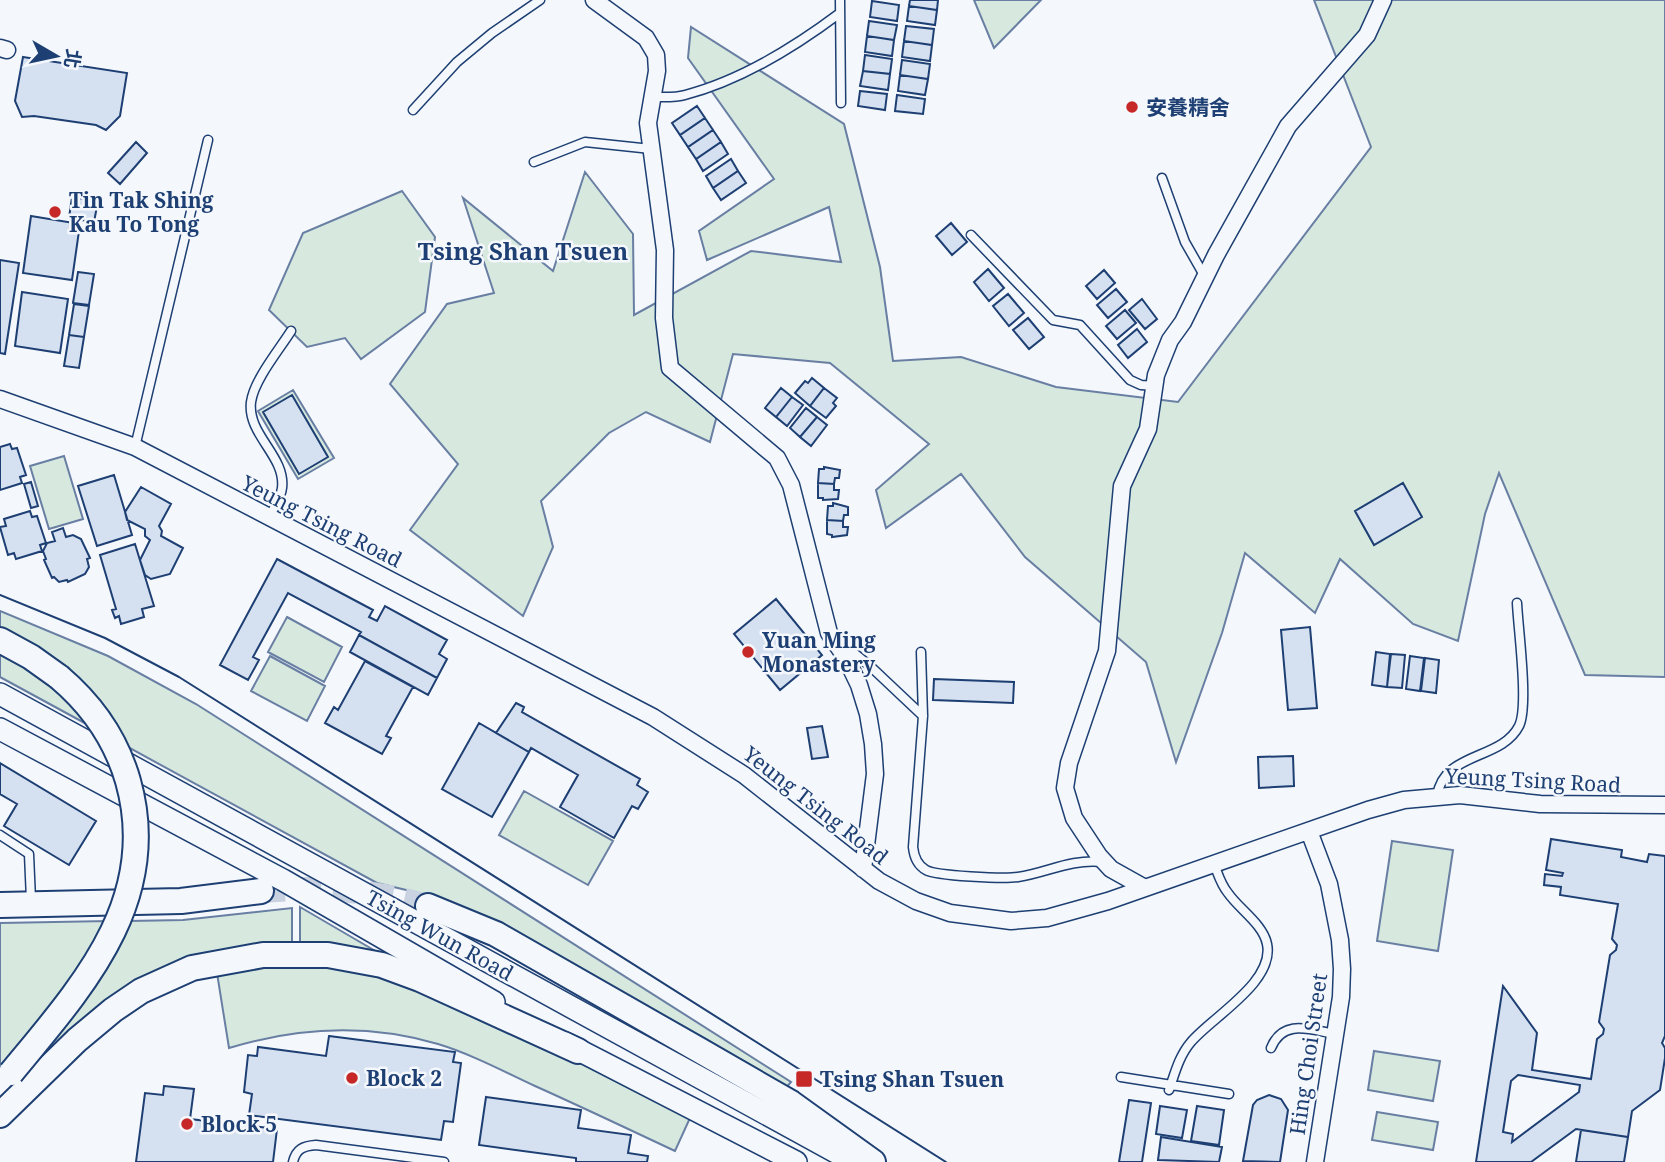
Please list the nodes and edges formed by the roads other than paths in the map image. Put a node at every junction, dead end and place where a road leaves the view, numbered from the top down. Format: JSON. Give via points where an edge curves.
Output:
{"nodes":[{"id":1,"x":540,"y":0,"type":"edge"},
{"id":2,"x":594,"y":0,"type":"edge"},
{"id":3,"x":840,"y":0,"type":"edge"},
{"id":4,"x":1383,"y":0,"type":"edge"},
{"id":5,"x":840,"y":13,"type":"junction"},
{"id":6,"x":652,"y":97,"type":"junction"},
{"id":7,"x":841,"y":103,"type":"dead end"},
{"id":8,"x":413,"y":110,"type":"dead end"},
{"id":9,"x":208,"y":139,"type":"dead end"},
{"id":10,"x":651,"y":149,"type":"junction"},
{"id":11,"x":534,"y":162,"type":"dead end"},
{"id":12,"x":1162,"y":178,"type":"dead end"},
{"id":13,"x":971,"y":234,"type":"dead end"},
{"id":14,"x":1205,"y":277,"type":"junction"},
{"id":15,"x":291,"y":331,"type":"dead end"},
{"id":16,"x":1154,"y":386,"type":"junction"},
{"id":17,"x":0,"y":399,"type":"edge"},
{"id":18,"x":135,"y":447,"type":"junction"},
{"id":19,"x":269,"y":517,"type":"junction"},
{"id":20,"x":1517,"y":603,"type":"dead end"},
{"id":21,"x":829,"y":632,"type":"junction"},
{"id":22,"x":0,"y":640,"type":"edge"},
{"id":23,"x":921,"y":652,"type":"dead end"},
{"id":24,"x":0,"y":694,"type":"edge"},
{"id":25,"x":923,"y":716,"type":"junction"},
{"id":26,"x":3,"y":731,"type":"edge"},
{"id":27,"x":1437,"y":796,"type":"junction"},
{"id":28,"x":1665,"y":805,"type":"edge"},
{"id":29,"x":1309,"y":831,"type":"junction"},
{"id":30,"x":0,"y":835,"type":"edge"},
{"id":31,"x":1104,"y":862,"type":"junction"},
{"id":32,"x":1214,"y":864,"type":"junction"},
{"id":33,"x":863,"y":869,"type":"junction"},
{"id":34,"x":1146,"y":888,"type":"junction"},
{"id":35,"x":261,"y":891,"type":"tunnel mouth"},
{"id":36,"x":31,"y":903,"type":"junction"},
{"id":37,"x":0,"y":905,"type":"edge"},
{"id":38,"x":428,"y":906,"type":"tunnel mouth"},
{"id":39,"x":1335,"y":1034,"type":"junction"},
{"id":40,"x":1271,"y":1048,"type":"dead end"},
{"id":41,"x":578,"y":1051,"type":"junction"},
{"id":42,"x":1121,"y":1077,"type":"dead end"},
{"id":43,"x":0,"y":1086,"type":"edge"},
{"id":44,"x":1170,"y":1088,"type":"junction"},
{"id":45,"x":1229,"y":1094,"type":"dead end"},
{"id":46,"x":0,"y":1115,"type":"edge"},
{"id":47,"x":293,"y":1162,"type":"edge"},
{"id":48,"x":444,"y":1162,"type":"edge"},
{"id":49,"x":796,"y":1162,"type":"edge"},
{"id":50,"x":854,"y":1162,"type":"edge"},
{"id":51,"x":873,"y":1162,"type":"edge"},
{"id":52,"x":1315,"y":1162,"type":"edge"}],
"edges":[{"from":1,"to":8,"type":"lane","via":[[457,62]]},
{"from":2,"to":6,"type":"street","via":[[654,48],[657,71]]},
{"from":3,"to":5,"type":"lane"},
{"from":4,"to":14,"type":"street","via":[[1367,35],[1288,126]]},
{"from":5,"to":6,"type":"lane","via":[[738,76],[684,96]]},
{"from":5,"to":7,"type":"lane"},
{"from":6,"to":10,"type":"street"},
{"from":9,"to":18,"type":"lane"},
{"from":10,"to":11,"type":"lane","via":[[585,142]]},
{"from":10,"to":21,"type":"street","via":[[665,250],[664,318],[670,369],[777,458],[791,485]]},
{"from":12,"to":14,"type":"lane","via":[[1185,242]]},
{"from":13,"to":16,"type":"lane","via":[[1053,320],[1080,325],[1130,380]]},
{"from":14,"to":16,"type":"street","via":[[1167,345]]},
{"from":15,"to":19,"type":"lane","via":[[257,385],[251,405],[254,426],[282,479],[281,496]]},
{"from":16,"to":31,"type":"street","via":[[1148,429],[1121,494],[1107,651],[1066,776],[1074,818]]},
{"from":17,"to":18,"type":"street","name":"Yeung Tsing Road"},
{"from":18,"to":19,"type":"street","name":"Yeung Tsing Road"},
{"from":19,"to":33,"type":"street","name":"Yeung Tsing Road","via":[[674,729],[754,782]]},
{"from":20,"to":27,"type":"lane","via":[[1520,724],[1508,740],[1450,771],[1438,785]]},
{"from":21,"to":25,"type":"lane"},
{"from":21,"to":33,"type":"street","via":[[859,685],[873,744],[875,774]]},
{"from":22,"to":43,"type":"main road","bridge":true,"via":[[59,677],[93,710],[123,764],[135,810],[136,841],[124,909],[100,957],[68,1004]]},
{"from":23,"to":25,"type":"lane"},
{"from":24,"to":50,"type":"main road","name":"Tsing Wun Road"},
{"from":25,"to":31,"type":"lane","via":[[913,847],[923,869],[938,874],[1017,877],[1069,863]]},
{"from":26,"to":41,"type":"main road","name":"Tsing Wun Road","via":[[283,880]]},
{"from":27,"to":28,"type":"street","name":"Yeung Tsing Road","via":[[1540,804]]},
{"from":27,"to":29,"type":"street","name":"Yeung Tsing Road","via":[[1395,802]]},
{"from":29,"to":32,"type":"street","name":"Yeung Tsing Road"},
{"from":29,"to":39,"type":"street","name":"Hing Choi Street","via":[[1329,884],[1340,940],[1341,997]]},
{"from":30,"to":36,"type":"lane","via":[[29,854]]},
{"from":31,"to":34,"type":"street"},
{"from":32,"to":34,"type":"street","name":"Yeung Tsing Road"},
{"from":32,"to":44,"type":"lane","via":[[1228,893],[1264,936],[1267,956],[1252,985],[1188,1046]]},
{"from":33,"to":34,"type":"street","name":"Yeung Tsing Road","via":[[897,892],[933,907],[1011,921],[1066,914]]},
{"from":35,"to":36,"type":"main road","via":[[181,901]]},
{"from":36,"to":37,"type":"main road"},
{"from":38,"to":51,"type":"main road","via":[[496,934],[791,1102]]},
{"from":39,"to":40,"type":"lane","via":[[1288,1029]]},
{"from":39,"to":52,"type":"street","name":"Hing Choi Street"},
{"from":41,"to":46,"type":"main road","via":[[382,965],[328,955],[263,955],[192,968],[141,991],[77,1040]]},
{"from":41,"to":49,"type":"main road","name":"Tsing Wun Road"},
{"from":42,"to":44,"type":"lane"},
{"from":44,"to":45,"type":"lane"},
{"from":47,"to":48,"type":"lane","via":[[298,1150],[308,1146]]}]}
